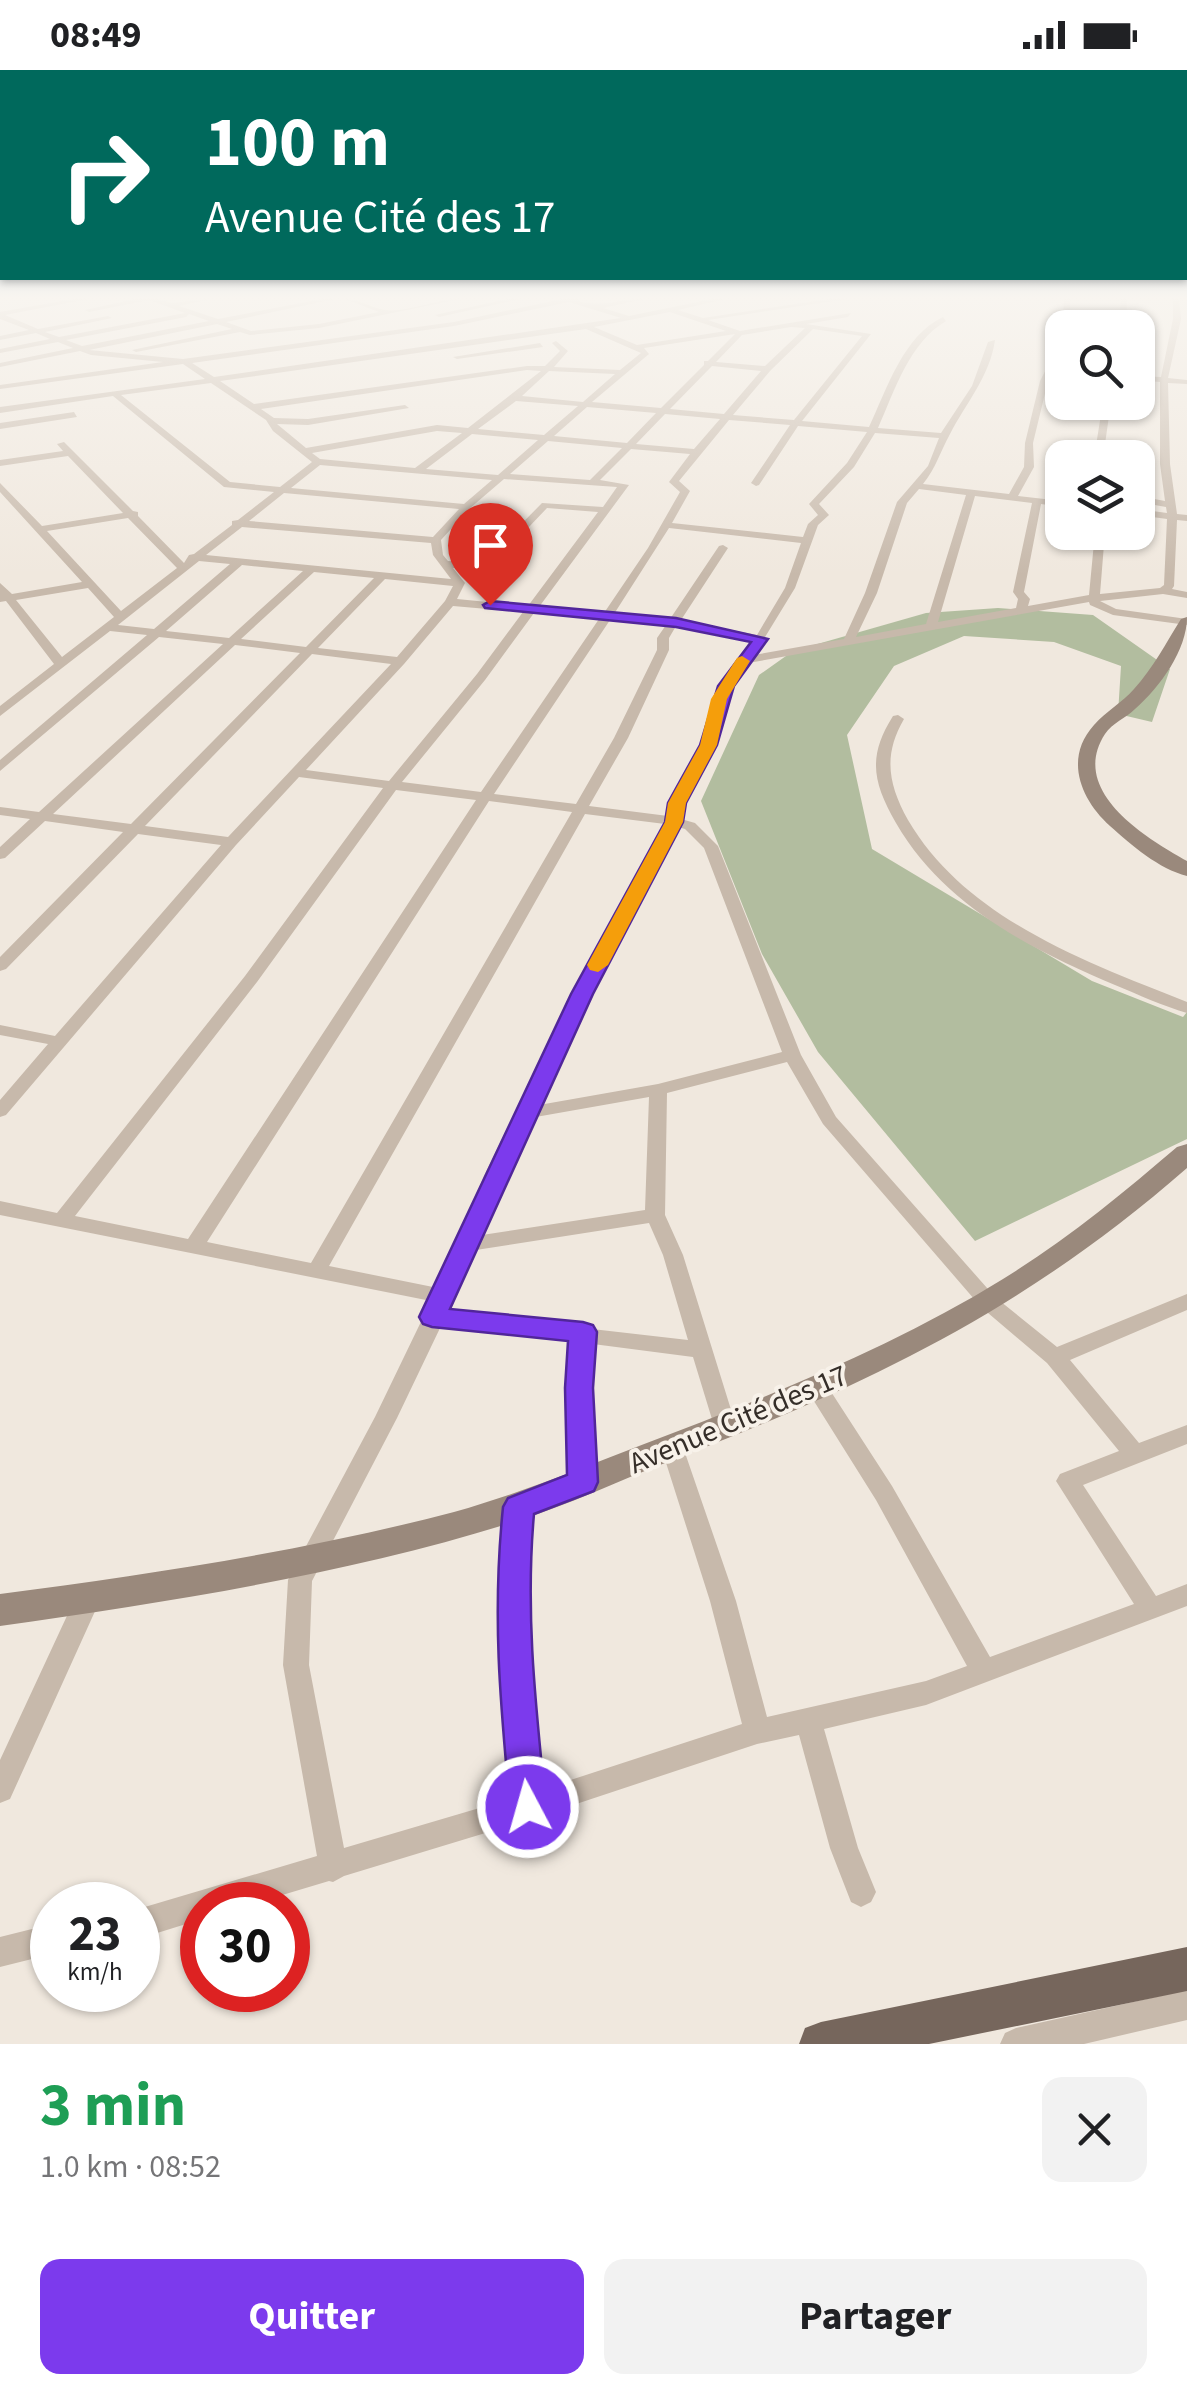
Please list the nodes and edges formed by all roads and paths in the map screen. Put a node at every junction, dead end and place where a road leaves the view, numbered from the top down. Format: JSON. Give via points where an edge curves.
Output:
{"nodes":[{"id":1,"x":141,"y":391,"type":"edge"},
{"id":2,"x":226,"y":391,"type":"edge"},
{"id":3,"x":367,"y":391,"type":"edge"},
{"id":4,"x":377,"y":391,"type":"edge"},
{"id":5,"x":521,"y":391,"type":"edge"},
{"id":6,"x":597,"y":391,"type":"edge"},
{"id":7,"x":679,"y":391,"type":"edge"},
{"id":8,"x":749,"y":391,"type":"edge"},
{"id":9,"x":822,"y":391,"type":"edge"},
{"id":10,"x":891,"y":391,"type":"edge"},
{"id":11,"x":973,"y":391,"type":"edge"},
{"id":12,"x":1043,"y":391,"type":"edge"},
{"id":13,"x":1165,"y":391,"type":"edge"},
{"id":14,"x":116,"y":395,"type":"junction"},
{"id":15,"x":513,"y":398,"type":"junction"},
{"id":16,"x":583,"y":404,"type":"junction"},
{"id":17,"x":254,"y":407,"type":"junction"},
{"id":18,"x":405,"y":408,"type":"junction"},
{"id":19,"x":0,"y":410,"type":"edge"},
{"id":20,"x":660,"y":410,"type":"junction"},
{"id":21,"x":74,"y":415,"type":"dead end"},
{"id":22,"x":728,"y":417,"type":"junction"},
{"id":23,"x":271,"y":421,"type":"junction"},
{"id":24,"x":794,"y":422,"type":"junction"},
{"id":25,"x":0,"y":426,"type":"edge"},
{"id":26,"x":436,"y":428,"type":"junction"},
{"id":27,"x":873,"y":429,"type":"junction"},
{"id":28,"x":471,"y":430,"type":"junction"},
{"id":29,"x":944,"y":436,"type":"junction"},
{"id":30,"x":547,"y":438,"type":"junction"},
{"id":31,"x":61,"y":444,"type":"dead end"},
{"id":32,"x":627,"y":446,"type":"junction"},
{"id":33,"x":305,"y":451,"type":"junction"},
{"id":34,"x":698,"y":452,"type":"junction"},
{"id":35,"x":70,"y":453,"type":"junction"},
{"id":36,"x":318,"y":462,"type":"junction"},
{"id":37,"x":0,"y":463,"type":"edge"},
{"id":38,"x":418,"y":470,"type":"junction"},
{"id":39,"x":501,"y":477,"type":"junction"},
{"id":40,"x":594,"y":481,"type":"junction"},
{"id":41,"x":756,"y":483,"type":"dead end"},
{"id":42,"x":0,"y":486,"type":"edge"},
{"id":43,"x":919,"y":486,"type":"junction"},
{"id":44,"x":278,"y":491,"type":"junction"},
{"id":45,"x":971,"y":493,"type":"junction"},
{"id":46,"x":1012,"y":498,"type":"junction"},
{"id":47,"x":1036,"y":501,"type":"junction"},
{"id":48,"x":1045,"y":502,"type":"edge"},
{"id":49,"x":1155,"y":505,"type":"edge"},
{"id":50,"x":466,"y":507,"type":"junction"},
{"id":51,"x":604,"y":510,"type":"junction"},
{"id":52,"x":1170,"y":510,"type":"junction"},
{"id":53,"x":1155,"y":511,"type":"edge"},
{"id":54,"x":134,"y":514,"type":"junction"},
{"id":55,"x":1187,"y":518,"type":"edge"},
{"id":56,"x":236,"y":524,"type":"junction"},
{"id":57,"x":666,"y":525,"type":"junction"},
{"id":58,"x":39,"y":528,"type":"junction"},
{"id":59,"x":436,"y":540,"type":"junction"},
{"id":60,"x":805,"y":540,"type":"junction"},
{"id":61,"x":723,"y":548,"type":"dead end"},
{"id":62,"x":1098,"y":550,"type":"edge"},
{"id":63,"x":193,"y":557,"type":"junction"},
{"id":64,"x":239,"y":562,"type":"junction"},
{"id":65,"x":444,"y":564,"type":"junction"},
{"id":66,"x":181,"y":566,"type":"junction"},
{"id":67,"x":312,"y":569,"type":"junction"},
{"id":68,"x":382,"y":576,"type":"junction"},
{"id":69,"x":460,"y":583,"type":"junction"},
{"id":70,"x":87,"y":584,"type":"junction"},
{"id":71,"x":0,"y":586,"type":"edge"},
{"id":72,"x":1164,"y":591,"type":"junction"},
{"id":73,"x":1187,"y":595,"type":"edge"},
{"id":74,"x":1092,"y":598,"type":"junction"},
{"id":75,"x":5,"y":599,"type":"edge"},
{"id":76,"x":450,"y":602,"type":"junction"},
{"id":77,"x":529,"y":609,"type":"junction"},
{"id":78,"x":1020,"y":613,"type":"junction"},
{"id":79,"x":119,"y":616,"type":"junction"},
{"id":80,"x":606,"y":616,"type":"junction"},
{"id":81,"x":676,"y":622,"type":"junction"},
{"id":82,"x":1187,"y":622,"type":"edge"},
{"id":83,"x":105,"y":627,"type":"junction"},
{"id":84,"x":931,"y":628,"type":"junction"},
{"id":85,"x":157,"y":634,"type":"junction"},
{"id":86,"x":849,"y":640,"type":"junction"},
{"id":87,"x":235,"y":642,"type":"junction"},
{"id":88,"x":757,"y":650,"type":"junction"},
{"id":89,"x":307,"y":651,"type":"junction"},
{"id":90,"x":400,"y":661,"type":"junction"},
{"id":91,"x":60,"y":663,"type":"junction"},
{"id":92,"x":0,"y":692,"type":"edge"},
{"id":93,"x":5,"y":707,"type":"edge"},
{"id":94,"x":898,"y":719,"type":"dead end"},
{"id":95,"x":0,"y":768,"type":"edge"},
{"id":96,"x":298,"y":773,"type":"junction"},
{"id":97,"x":392,"y":787,"type":"junction"},
{"id":98,"x":485,"y":797,"type":"junction"},
{"id":99,"x":578,"y":809,"type":"junction"},
{"id":100,"x":0,"y":812,"type":"edge"},
{"id":101,"x":41,"y":817,"type":"junction"},
{"id":102,"x":674,"y":822,"type":"junction"},
{"id":103,"x":132,"y":829,"type":"junction"},
{"id":104,"x":231,"y":842,"type":"junction"},
{"id":105,"x":0,"y":855,"type":"edge"},
{"id":106,"x":1187,"y":870,"type":"edge"},
{"id":107,"x":0,"y":966,"type":"edge"},
{"id":108,"x":1187,"y":1008,"type":"edge"},
{"id":109,"x":0,"y":1030,"type":"edge"},
{"id":110,"x":58,"y":1041,"type":"junction"},
{"id":111,"x":792,"y":1055,"type":"junction"},
{"id":112,"x":658,"y":1090,"type":"junction"},
{"id":113,"x":0,"y":1111,"type":"edge"},
{"id":114,"x":523,"y":1114,"type":"junction"},
{"id":115,"x":1187,"y":1153,"type":"edge"},
{"id":116,"x":0,"y":1208,"type":"edge"},
{"id":117,"x":655,"y":1215,"type":"junction"},
{"id":118,"x":60,"y":1222,"type":"junction"},
{"id":119,"x":469,"y":1244,"type":"junction"},
{"id":120,"x":194,"y":1246,"type":"junction"},
{"id":121,"x":317,"y":1270,"type":"junction"},
{"id":122,"x":988,"y":1302,"type":"junction"},
{"id":123,"x":1187,"y":1302,"type":"edge"},
{"id":124,"x":437,"y":1306,"type":"junction"},
{"id":125,"x":583,"y":1332,"type":"junction"},
{"id":126,"x":703,"y":1350,"type":"junction"},
{"id":127,"x":1055,"y":1357,"type":"junction"},
{"id":128,"x":818,"y":1390,"type":"junction"},
{"id":129,"x":726,"y":1429,"type":"junction"},
{"id":130,"x":1187,"y":1434,"type":"edge"},
{"id":131,"x":672,"y":1447,"type":"junction"},
{"id":132,"x":1135,"y":1454,"type":"junction"},
{"id":133,"x":583,"y":1482,"type":"junction"},
{"id":134,"x":519,"y":1507,"type":"junction"},
{"id":135,"x":315,"y":1557,"type":"junction"},
{"id":136,"x":1187,"y":1595,"type":"edge"},
{"id":137,"x":88,"y":1598,"type":"junction"},
{"id":138,"x":1151,"y":1609,"type":"junction"},
{"id":139,"x":0,"y":1610,"type":"edge"},
{"id":140,"x":985,"y":1673,"type":"junction"},
{"id":141,"x":809,"y":1722,"type":"junction"},
{"id":142,"x":757,"y":1732,"type":"junction"},
{"id":143,"x":0,"y":1790,"type":"edge"},
{"id":144,"x":528,"y":1807,"type":"junction"},
{"id":145,"x":333,"y":1868,"type":"junction"},
{"id":146,"x":862,"y":1892,"type":"dead end"},
{"id":147,"x":160,"y":1918,"type":"edge"},
{"id":148,"x":30,"y":1945,"type":"edge"},
{"id":149,"x":0,"y":1952,"type":"edge"},
{"id":150,"x":1187,"y":1969,"type":"edge"},
{"id":151,"x":1187,"y":2005,"type":"edge"},
{"id":152,"x":1028,"y":2033,"type":"edge"},
{"id":153,"x":821,"y":2044,"type":"edge"}],
"edges":[{"from":1,"to":14,"type":"street"},
{"from":2,"to":17,"type":"street"},
{"from":3,"to":17,"type":"street"},
{"from":4,"to":18,"type":"street"},
{"from":5,"to":15,"type":"street"},
{"from":6,"to":16,"type":"street"},
{"from":7,"to":20,"type":"street"},
{"from":8,"to":22,"type":"street"},
{"from":9,"to":24,"type":"street"},
{"from":10,"to":27,"type":"street"},
{"from":11,"to":29,"type":"street"},
{"from":12,"to":46,"type":"street","via":[[1028,467]]},
{"from":13,"to":52,"type":"street"},
{"from":14,"to":19,"type":"street"},
{"from":14,"to":44,"type":"street","via":[[221,483]]},
{"from":15,"to":16,"type":"street"},
{"from":15,"to":28,"type":"street"},
{"from":16,"to":20,"type":"street"},
{"from":16,"to":30,"type":"street"},
{"from":17,"to":23,"type":"street"},
{"from":18,"to":23,"type":"street"},
{"from":18,"to":26,"type":"street"},
{"from":20,"to":22,"type":"street"},
{"from":20,"to":32,"type":"street"},
{"from":21,"to":25,"type":"street"},
{"from":22,"to":24,"type":"street"},
{"from":22,"to":34,"type":"street"},
{"from":23,"to":33,"type":"street"},
{"from":24,"to":27,"type":"street"},
{"from":24,"to":41,"type":"street"},
{"from":26,"to":28,"type":"street"},
{"from":26,"to":33,"type":"street"},
{"from":27,"to":29,"type":"street"},
{"from":27,"to":60,"type":"street","via":[[814,504],[824,515]]},
{"from":28,"to":30,"type":"street"},
{"from":28,"to":38,"type":"street"},
{"from":29,"to":43,"type":"street"},
{"from":30,"to":32,"type":"street"},
{"from":30,"to":39,"type":"street"},
{"from":31,"to":35,"type":"street"},
{"from":32,"to":34,"type":"street"},
{"from":32,"to":40,"type":"street"},
{"from":33,"to":36,"type":"street"},
{"from":34,"to":57,"type":"street","via":[[674,482],[685,491]]},
{"from":35,"to":37,"type":"street"},
{"from":35,"to":54,"type":"street"},
{"from":36,"to":38,"type":"street"},
{"from":36,"to":44,"type":"street"},
{"from":38,"to":39,"type":"street"},
{"from":39,"to":40,"type":"street"},
{"from":39,"to":50,"type":"street"},
{"from":40,"to":51,"type":"street","via":[[624,484]]},
{"from":42,"to":58,"type":"street"},
{"from":43,"to":45,"type":"street"},
{"from":43,"to":86,"type":"street","via":[[902,502]]},
{"from":44,"to":50,"type":"street"},
{"from":44,"to":56,"type":"street"},
{"from":45,"to":46,"type":"street"},
{"from":45,"to":84,"type":"street"},
{"from":46,"to":47,"type":"street"},
{"from":47,"to":48,"type":"street"},
{"from":47,"to":78,"type":"street"},
{"from":49,"to":52,"type":"street"},
{"from":50,"to":59,"type":"street"},
{"from":51,"to":65,"type":"street","via":[[545,505],[486,566]]},
{"from":51,"to":77,"type":"street"},
{"from":52,"to":53,"type":"street"},
{"from":52,"to":55,"type":"street"},
{"from":52,"to":72,"type":"street"},
{"from":54,"to":58,"type":"street"},
{"from":54,"to":66,"type":"street"},
{"from":56,"to":59,"type":"street"},
{"from":56,"to":63,"type":"street"},
{"from":57,"to":60,"type":"street"},
{"from":57,"to":80,"type":"street"},
{"from":58,"to":70,"type":"street"},
{"from":59,"to":65,"type":"street"},
{"from":60,"to":88,"type":"street","via":[[790,588]]},
{"from":61,"to":81,"type":"street"},
{"from":62,"to":74,"type":"street"},
{"from":63,"to":64,"type":"street"},
{"from":63,"to":66,"type":"street"},
{"from":64,"to":67,"type":"street"},
{"from":64,"to":85,"type":"street"},
{"from":65,"to":69,"type":"street"},
{"from":66,"to":79,"type":"street"},
{"from":67,"to":68,"type":"street"},
{"from":67,"to":87,"type":"street"},
{"from":68,"to":69,"type":"street"},
{"from":68,"to":89,"type":"street"},
{"from":69,"to":76,"type":"street"},
{"from":70,"to":75,"type":"street"},
{"from":70,"to":79,"type":"street"},
{"from":71,"to":75,"type":"street"},
{"from":72,"to":73,"type":"street"},
{"from":72,"to":74,"type":"street"},
{"from":74,"to":78,"type":"street"},
{"from":74,"to":82,"type":"street","via":[[1113,612]]},
{"from":75,"to":91,"type":"street"},
{"from":76,"to":77,"type":"street"},
{"from":76,"to":90,"type":"street"},
{"from":77,"to":80,"type":"street"},
{"from":77,"to":97,"type":"street"},
{"from":78,"to":84,"type":"street"},
{"from":79,"to":83,"type":"street"},
{"from":80,"to":81,"type":"street"},
{"from":80,"to":98,"type":"street"},
{"from":81,"to":88,"type":"street"},
{"from":81,"to":99,"type":"street","via":[[663,638],[622,738]]},
{"from":82,"to":106,"type":"street","via":[[1162,669],[1096,734],[1086,760],[1090,782],[1112,818]]},
{"from":83,"to":85,"type":"street"},
{"from":83,"to":91,"type":"street"},
{"from":84,"to":86,"type":"street"},
{"from":85,"to":87,"type":"street"},
{"from":85,"to":95,"type":"street"},
{"from":86,"to":88,"type":"street"},
{"from":87,"to":89,"type":"street"},
{"from":87,"to":101,"type":"street"},
{"from":88,"to":102,"type":"street","via":[[719,699],[708,745]]},
{"from":89,"to":90,"type":"street"},
{"from":89,"to":103,"type":"street"},
{"from":90,"to":96,"type":"street"},
{"from":91,"to":93,"type":"street"},
{"from":92,"to":93,"type":"street"},
{"from":94,"to":108,"type":"street","via":[[879,763],[887,793],[928,860],[956,889],[1094,970]]},
{"from":96,"to":97,"type":"street"},
{"from":96,"to":104,"type":"street"},
{"from":97,"to":98,"type":"street"},
{"from":97,"to":118,"type":"street"},
{"from":98,"to":99,"type":"street"},
{"from":98,"to":120,"type":"street"},
{"from":99,"to":102,"type":"street"},
{"from":99,"to":121,"type":"street"},
{"from":100,"to":101,"type":"street"},
{"from":101,"to":103,"type":"street"},
{"from":101,"to":105,"type":"street"},
{"from":102,"to":111,"type":"street","via":[[711,846]]},
{"from":102,"to":114,"type":"street"},
{"from":103,"to":104,"type":"street"},
{"from":103,"to":107,"type":"street"},
{"from":104,"to":110,"type":"street"},
{"from":109,"to":110,"type":"street"},
{"from":110,"to":113,"type":"street"},
{"from":111,"to":112,"type":"street"},
{"from":111,"to":122,"type":"street","via":[[829,1120]]},
{"from":112,"to":114,"type":"street"},
{"from":112,"to":117,"type":"street"},
{"from":114,"to":119,"type":"street"},
{"from":115,"to":122,"type":"street","name":"Avenue Cité des 17","via":[[1114,1214]]},
{"from":116,"to":118,"type":"street"},
{"from":117,"to":119,"type":"street"},
{"from":117,"to":126,"type":"street"},
{"from":118,"to":120,"type":"street"},
{"from":119,"to":124,"type":"street"},
{"from":120,"to":121,"type":"street"},
{"from":121,"to":124,"type":"street"},
{"from":122,"to":127,"type":"street"},
{"from":122,"to":128,"type":"street","name":"Avenue Cité des 17"},
{"from":123,"to":127,"type":"street"},
{"from":124,"to":125,"type":"street"},
{"from":124,"to":135,"type":"street"},
{"from":125,"to":126,"type":"street"},
{"from":125,"to":133,"type":"street"},
{"from":126,"to":129,"type":"street"},
{"from":127,"to":132,"type":"street"},
{"from":128,"to":129,"type":"street","name":"Avenue Cité des 17"},
{"from":128,"to":140,"type":"street"},
{"from":129,"to":131,"type":"street","name":"Avenue Cité des 17"},
{"from":130,"to":132,"type":"street"},
{"from":131,"to":133,"type":"street","name":"Avenue Cité des 17"},
{"from":131,"to":142,"type":"street","via":[[724,1602]]},
{"from":132,"to":138,"type":"street","via":[[1068,1481]]},
{"from":133,"to":134,"type":"street","name":"Avenue Cité des 17"},
{"from":134,"to":135,"type":"street","name":"Avenue Cité des 17"},
{"from":134,"to":144,"type":"street","via":[[513,1656]]},
{"from":135,"to":137,"type":"street","name":"Avenue Cité des 17"},
{"from":135,"to":145,"type":"street","via":[[300,1580],[296,1665]]},
{"from":136,"to":138,"type":"street"},
{"from":137,"to":139,"type":"street","name":"Avenue Cité des 17"},
{"from":137,"to":143,"type":"street"},
{"from":138,"to":140,"type":"street"},
{"from":140,"to":141,"type":"street"},
{"from":141,"to":142,"type":"street"},
{"from":141,"to":146,"type":"street"},
{"from":142,"to":144,"type":"street"},
{"from":144,"to":145,"type":"street"},
{"from":145,"to":147,"type":"street"},
{"from":148,"to":149,"type":"street"},
{"from":150,"to":152,"type":"main road"},
{"from":151,"to":152,"type":"street"},
{"from":152,"to":153,"type":"main road"}]}
